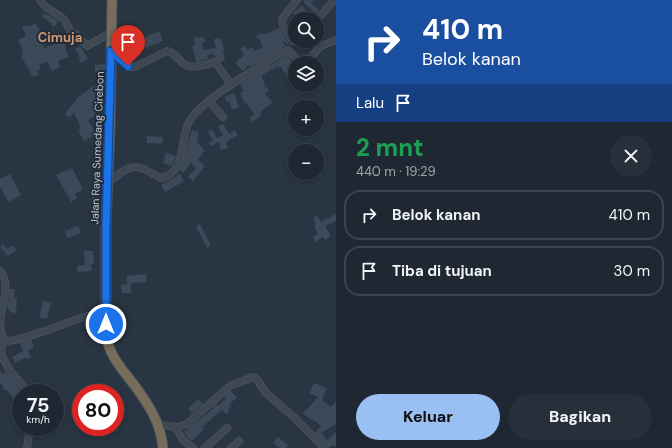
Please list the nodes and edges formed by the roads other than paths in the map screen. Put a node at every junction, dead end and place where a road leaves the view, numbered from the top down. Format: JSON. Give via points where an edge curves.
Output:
{"nodes":[{"id":1,"x":40,"y":0,"type":"edge"},
{"id":2,"x":112,"y":0,"type":"edge"},
{"id":3,"x":297,"y":0,"type":"edge"},
{"id":4,"x":334,"y":0,"type":"edge"},
{"id":5,"x":324,"y":12,"type":"edge"},
{"id":6,"x":112,"y":32,"type":"junction"},
{"id":7,"x":288,"y":32,"type":"edge"},
{"id":8,"x":336,"y":40,"type":"edge"},
{"id":9,"x":288,"y":50,"type":"joint"},
{"id":10,"x":111,"y":51,"type":"junction"},
{"id":11,"x":231,"y":84,"type":"junction"},
{"id":12,"x":209,"y":101,"type":"junction"},
{"id":13,"x":223,"y":117,"type":"dead end"},
{"id":14,"x":108,"y":183,"type":"junction"},
{"id":15,"x":0,"y":271,"type":"edge"},
{"id":16,"x":106,"y":313,"type":"junction"},
{"id":17,"x":3,"y":341,"type":"junction"},
{"id":18,"x":22,"y":384,"type":"edge"},
{"id":19,"x":159,"y":425,"type":"junction"},
{"id":20,"x":175,"y":427,"type":"junction"},
{"id":21,"x":227,"y":428,"type":"dead end"},
{"id":22,"x":29,"y":436,"type":"edge"},
{"id":23,"x":239,"y":444,"type":"edge"},
{"id":24,"x":27,"y":448,"type":"edge"},
{"id":25,"x":163,"y":448,"type":"edge"},
{"id":26,"x":193,"y":448,"type":"edge"},
{"id":27,"x":205,"y":448,"type":"edge"},
{"id":28,"x":231,"y":448,"type":"edge"},
{"id":29,"x":324,"y":448,"type":"edge"}],
"edges":[{"from":1,"to":6,"type":"street","via":[[66,21],[71,35],[76,34],[87,46]]},
{"from":2,"to":6,"type":"highway","name":"Jalan Raya Sumedang Cirebon"},
{"from":3,"to":7,"type":"street","via":[[282,19]]},
{"from":4,"to":5,"type":"street"},
{"from":6,"to":10,"type":"highway","name":"Jalan Raya Sumedang Cirebon"},
{"from":8,"to":9,"type":"street","via":[[321,46],[304,62],[300,62]]},
{"from":9,"to":11,"type":"street"},
{"from":10,"to":11,"type":"street","via":[[130,67],[167,51],[176,54],[188,66],[215,62]]},
{"from":10,"to":14,"type":"highway","name":"Jalan Raya Sumedang Cirebon"},
{"from":11,"to":12,"type":"street"},
{"from":12,"to":13,"type":"street"},
{"from":12,"to":14,"type":"street","via":[[188,124],[180,160],[169,175],[161,178],[132,166]]},
{"from":14,"to":16,"type":"highway","name":"Jalan Raya Sumedang Cirebon"},
{"from":15,"to":17,"type":"street","via":[[5,282],[0,323]]},
{"from":16,"to":17,"type":"street"},
{"from":16,"to":19,"type":"highway","name":"Jalan Raya Sumedang Cirebon","via":[[107,344],[112,355]]},
{"from":17,"to":18,"type":"street","via":[[1,354]]},
{"from":19,"to":20,"type":"street"},
{"from":19,"to":25,"type":"highway","name":"Jalan Raya Sumedang Cirebon"},
{"from":20,"to":26,"type":"street","via":[[183,440]]},
{"from":20,"to":29,"type":"street","via":[[187,424],[230,386],[253,377],[265,392]]},
{"from":21,"to":27,"type":"street"},
{"from":22,"to":24,"type":"street"},
{"from":23,"to":28,"type":"street"}]}
